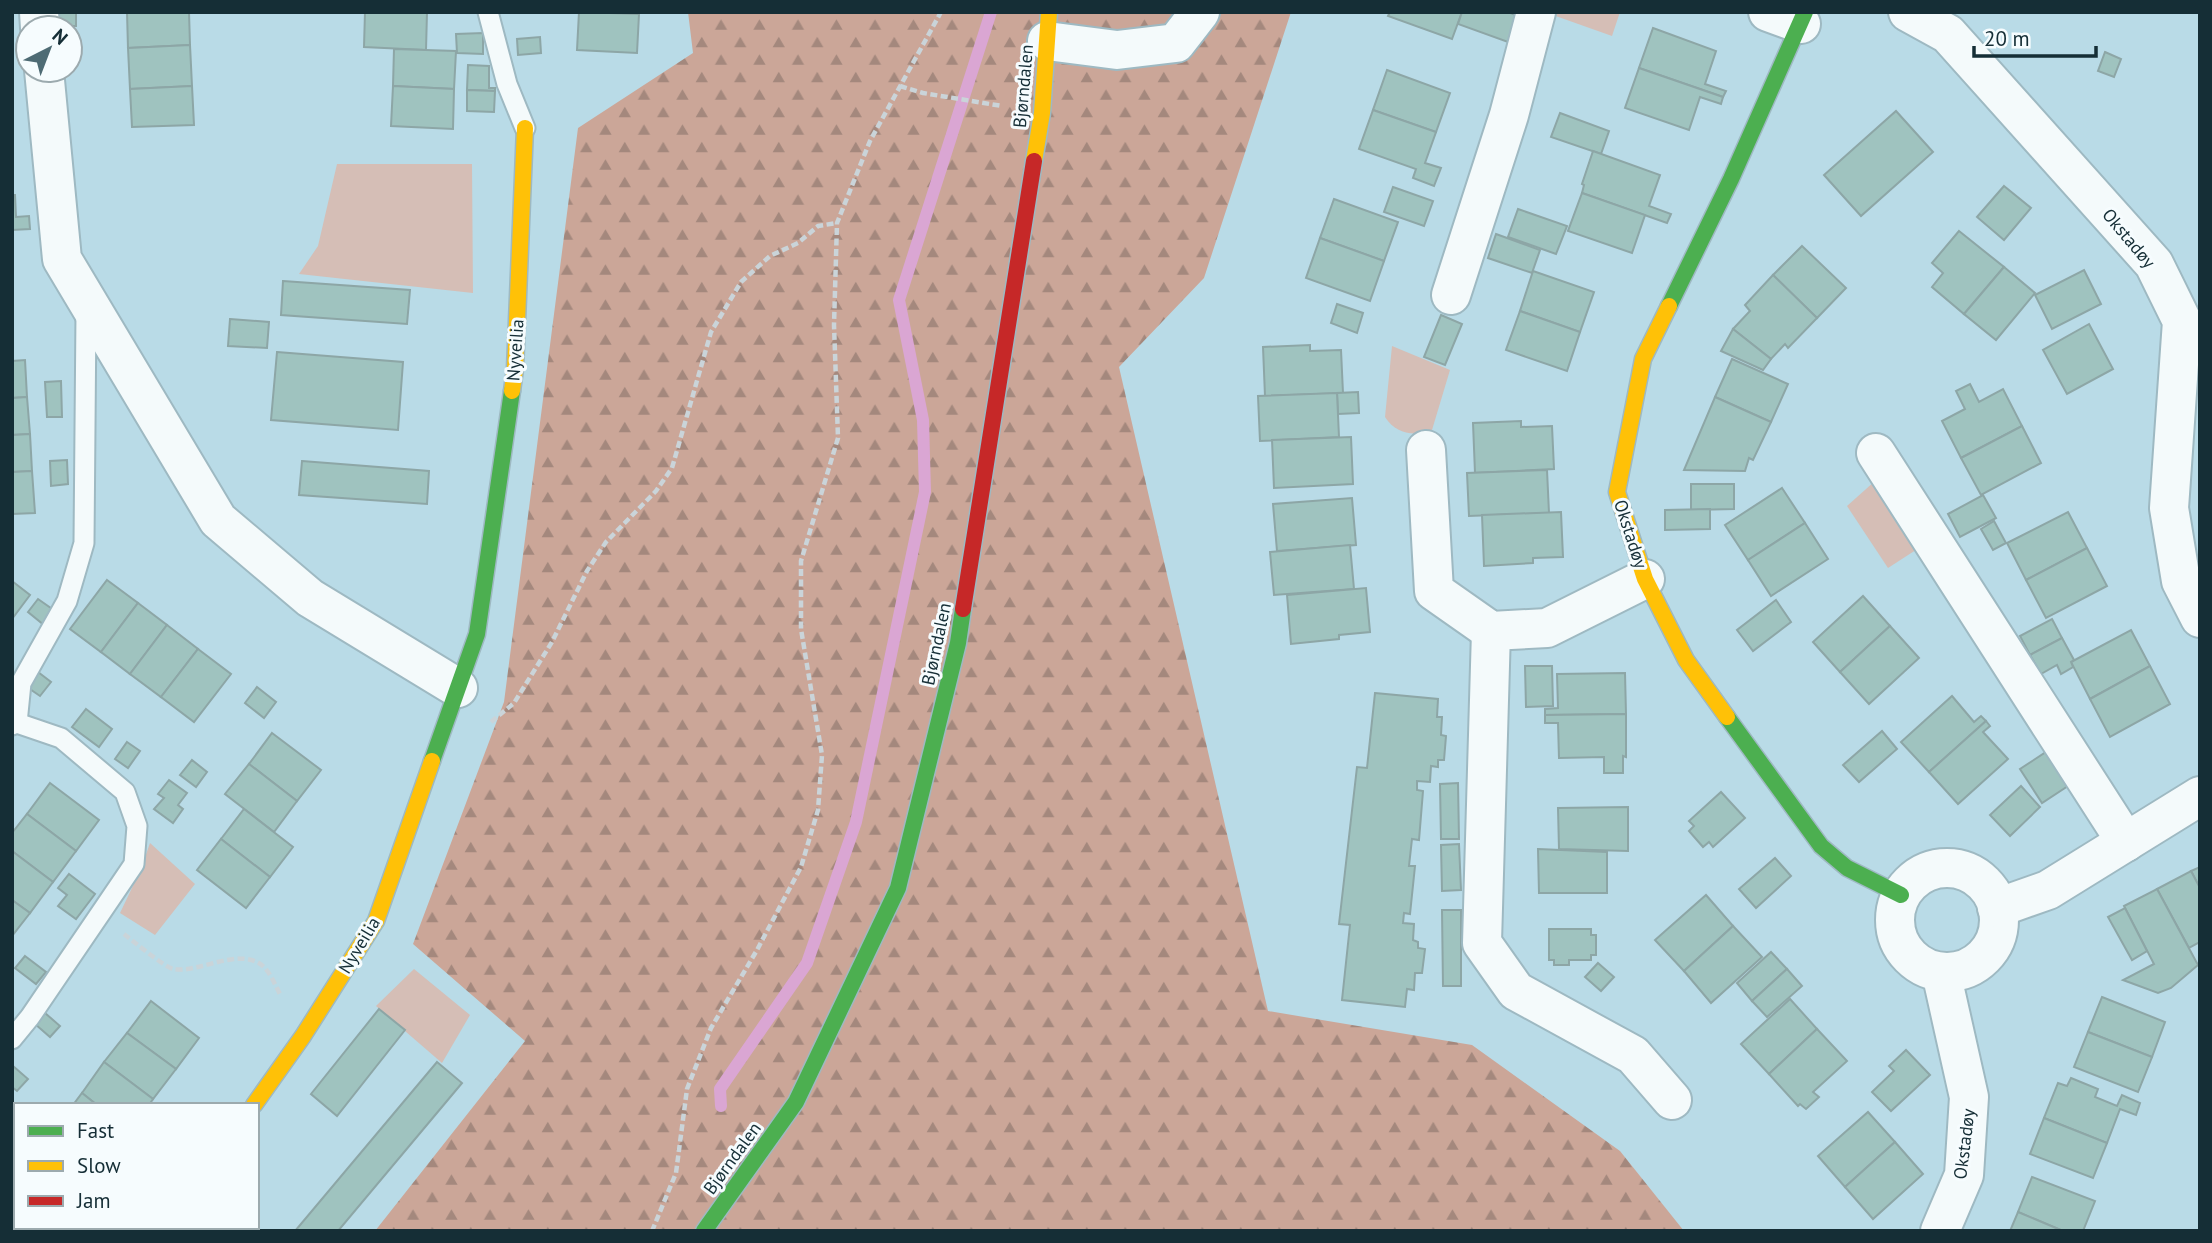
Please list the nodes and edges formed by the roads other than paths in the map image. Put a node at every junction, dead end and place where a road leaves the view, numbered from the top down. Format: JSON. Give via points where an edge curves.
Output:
{"nodes":[{"id":1,"x":488,"y":12,"type":"edge"},
{"id":2,"x":1200,"y":12,"type":"edge"},
{"id":3,"x":1536,"y":12,"type":"edge"},
{"id":4,"x":1908,"y":12,"type":"edge"},
{"id":5,"x":1791,"y":16,"type":"edge"},
{"id":6,"x":1048,"y":26,"type":"edge"},
{"id":7,"x":45,"y":84,"type":"edge"},
{"id":8,"x":525,"y":128,"type":"joint"},
{"id":9,"x":1451,"y":295,"type":"dead end"},
{"id":10,"x":86,"y":298,"type":"junction"},
{"id":11,"x":2191,"y":319,"type":"edge"},
{"id":12,"x":1426,"y":450,"type":"dead end"},
{"id":13,"x":1876,"y":453,"type":"dead end"},
{"id":14,"x":1645,"y":579,"type":"junction"},
{"id":15,"x":2200,"y":618,"type":"edge"},
{"id":16,"x":1491,"y":631,"type":"junction"},
{"id":17,"x":458,"y":688,"type":"junction"},
{"id":18,"x":14,"y":724,"type":"edge"},
{"id":19,"x":2200,"y":796,"type":"edge"},
{"id":20,"x":2126,"y":842,"type":"junction"},
{"id":21,"x":1901,"y":895,"type":"junction"},
{"id":22,"x":1997,"y":908,"type":"junction"},
{"id":23,"x":1941,"y":972,"type":"junction"},
{"id":24,"x":12,"y":1039,"type":"edge"},
{"id":25,"x":1672,"y":1100,"type":"dead end"},
{"id":26,"x":255,"y":1103,"type":"edge"},
{"id":27,"x":704,"y":1231,"type":"edge"},
{"id":28,"x":1940,"y":1231,"type":"edge"}],
"edges":[{"from":1,"to":8,"type":"lane","name":"Nyveilia"},
{"from":2,"to":6,"type":"street","via":[[1176,43],[1117,50]]},
{"from":3,"to":9,"type":"street","via":[[1509,115]]},
{"from":4,"to":11,"type":"street","name":"Okstadøy","via":[[1948,34],[2154,264]]},
{"from":5,"to":14,"type":"street","name":"Okstadøy","via":[[1731,179],[1643,359],[1617,492]]},
{"from":6,"to":27,"type":"street","name":"Bjørndalen","via":[[1042,113],[958,643],[898,888],[796,1102]]},
{"from":7,"to":10,"type":"street","via":[[62,258]]},
{"from":8,"to":17,"type":"street","name":"Nyveilia","via":[[515,369],[477,634]]},
{"from":10,"to":17,"type":"street","via":[[218,520],[310,598]]},
{"from":10,"to":18,"type":"lane","via":[[84,543],[67,601],[21,682]]},
{"from":11,"to":15,"type":"street","name":"Okstadøy","via":[[2169,509],[2181,581]]},
{"from":12,"to":16,"type":"street","via":[[1434,591]]},
{"from":13,"to":20,"type":"street"},
{"from":14,"to":16,"type":"street","name":"Okstadøy","via":[[1547,628]]},
{"from":14,"to":21,"type":"street","name":"Okstadøy","via":[[1686,660],[1821,846],[1847,868]]},
{"from":16,"to":25,"type":"street","via":[[1482,943],[1516,991],[1633,1055]]},
{"from":17,"to":26,"type":"street","name":"Nyveilia","via":[[376,921]]},
{"from":18,"to":24,"type":"lane","via":[[61,738],[125,792],[137,826],[134,864]]},
{"from":19,"to":20,"type":"street"},
{"from":20,"to":22,"type":"street","via":[[2048,890]]},
{"from":21,"to":22,"type":"street","via":[[1918,876],[1942,868],[1966,872],[1986,886]]},
{"from":21,"to":23,"type":"street","via":[[1895,914],[1896,934],[1906,953],[1922,966]]},
{"from":22,"to":23,"type":"street","via":[[1998,928],[1992,946],[1979,962],[1961,971]]},
{"from":23,"to":28,"type":"street","name":"Okstadøy","via":[[1969,1097],[1964,1175]]}]}
